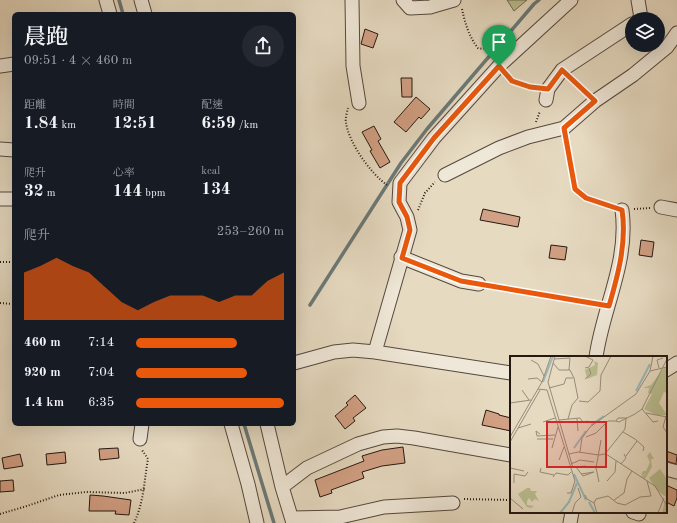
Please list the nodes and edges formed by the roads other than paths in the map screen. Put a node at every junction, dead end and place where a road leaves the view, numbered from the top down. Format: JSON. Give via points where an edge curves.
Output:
{"nodes":[{"id":1,"x":106,"y":0,"type":"edge"},
{"id":2,"x":140,"y":0,"type":"edge"},
{"id":3,"x":352,"y":0,"type":"edge"},
{"id":4,"x":403,"y":0,"type":"edge"},
{"id":5,"x":571,"y":0,"type":"edge"},
{"id":6,"x":638,"y":0,"type":"edge"},
{"id":7,"x":458,"y":3,"type":"edge"},
{"id":8,"x":109,"y":12,"type":"edge"},
{"id":9,"x":144,"y":12,"type":"edge"},
{"id":10,"x":640,"y":12,"type":"edge"},
{"id":11,"x":625,"y":29,"type":"edge"},
{"id":12,"x":677,"y":33,"type":"edge"},
{"id":13,"x":12,"y":64,"type":"edge"},
{"id":14,"x":0,"y":66,"type":"edge"},
{"id":15,"x":547,"y":94,"type":"road end"},
{"id":16,"x":359,"y":100,"type":"road end"},
{"id":17,"x":0,"y":149,"type":"edge"},
{"id":18,"x":12,"y":150,"type":"edge"},
{"id":19,"x":445,"y":175,"type":"road end"},
{"id":20,"x":0,"y":199,"type":"edge"},
{"id":21,"x":12,"y":199,"type":"edge"},
{"id":22,"x":661,"y":207,"type":"road end"},
{"id":23,"x":622,"y":210,"type":"road end"},
{"id":24,"x":677,"y":210,"type":"edge"},
{"id":25,"x":402,"y":258,"type":"junction"},
{"id":26,"x":480,"y":284,"type":"road end"},
{"id":27,"x":375,"y":352,"type":"junction"},
{"id":28,"x":596,"y":356,"type":"edge"},
{"id":29,"x":296,"y":362,"type":"edge"},
{"id":30,"x":510,"y":373,"type":"edge"},
{"id":31,"x":142,"y":426,"type":"edge"},
{"id":32,"x":233,"y":426,"type":"edge"},
{"id":33,"x":267,"y":426,"type":"edge"},
{"id":34,"x":140,"y":439,"type":"road end"},
{"id":35,"x":510,"y":455,"type":"edge"},
{"id":36,"x":667,"y":469,"type":"edge"},
{"id":37,"x":677,"y":472,"type":"edge"},
{"id":38,"x":282,"y":487,"type":"junction"},
{"id":39,"x":453,"y":502,"type":"road end"},
{"id":40,"x":572,"y":513,"type":"edge"},
{"id":41,"x":341,"y":520,"type":"edge"},
{"id":42,"x":293,"y":521,"type":"edge"},
{"id":43,"x":257,"y":523,"type":"edge"},
{"id":44,"x":570,"y":523,"type":"edge"}],
"edges":[{"from":1,"to":8,"type":"street"},
{"from":2,"to":9,"type":"street"},
{"from":3,"to":16,"type":"street","via":[[353,66]]},
{"from":4,"to":7,"type":"street","via":[[410,8]]},
{"from":5,"to":25,"type":"street","via":[[499,66],[434,138],[400,183],[399,202],[410,230]]},
{"from":6,"to":10,"type":"street"},
{"from":11,"to":15,"type":"street","via":[[562,70]]},
{"from":12,"to":19,"type":"street","via":[[667,47],[633,76],[595,101],[564,128],[499,148]]},
{"from":13,"to":14,"type":"street"},
{"from":17,"to":18,"type":"street"},
{"from":20,"to":21,"type":"street"},
{"from":22,"to":24,"type":"street"},
{"from":23,"to":28,"type":"street","via":[[624,224],[619,271],[604,319]]},
{"from":25,"to":26,"type":"street","via":[[461,281]]},
{"from":25,"to":27,"type":"street"},
{"from":27,"to":29,"type":"street","via":[[334,352]]},
{"from":27,"to":30,"type":"street"},
{"from":31,"to":34,"type":"street"},
{"from":32,"to":43,"type":"street"},
{"from":33,"to":38,"type":"street"},
{"from":35,"to":38,"type":"street","via":[[414,438],[383,437],[358,444],[308,468]]},
{"from":36,"to":37,"type":"street"},
{"from":38,"to":42,"type":"street"},
{"from":39,"to":41,"type":"street","via":[[384,507]]},
{"from":40,"to":44,"type":"street"},
{"from":41,"to":42,"type":"street"}]}
